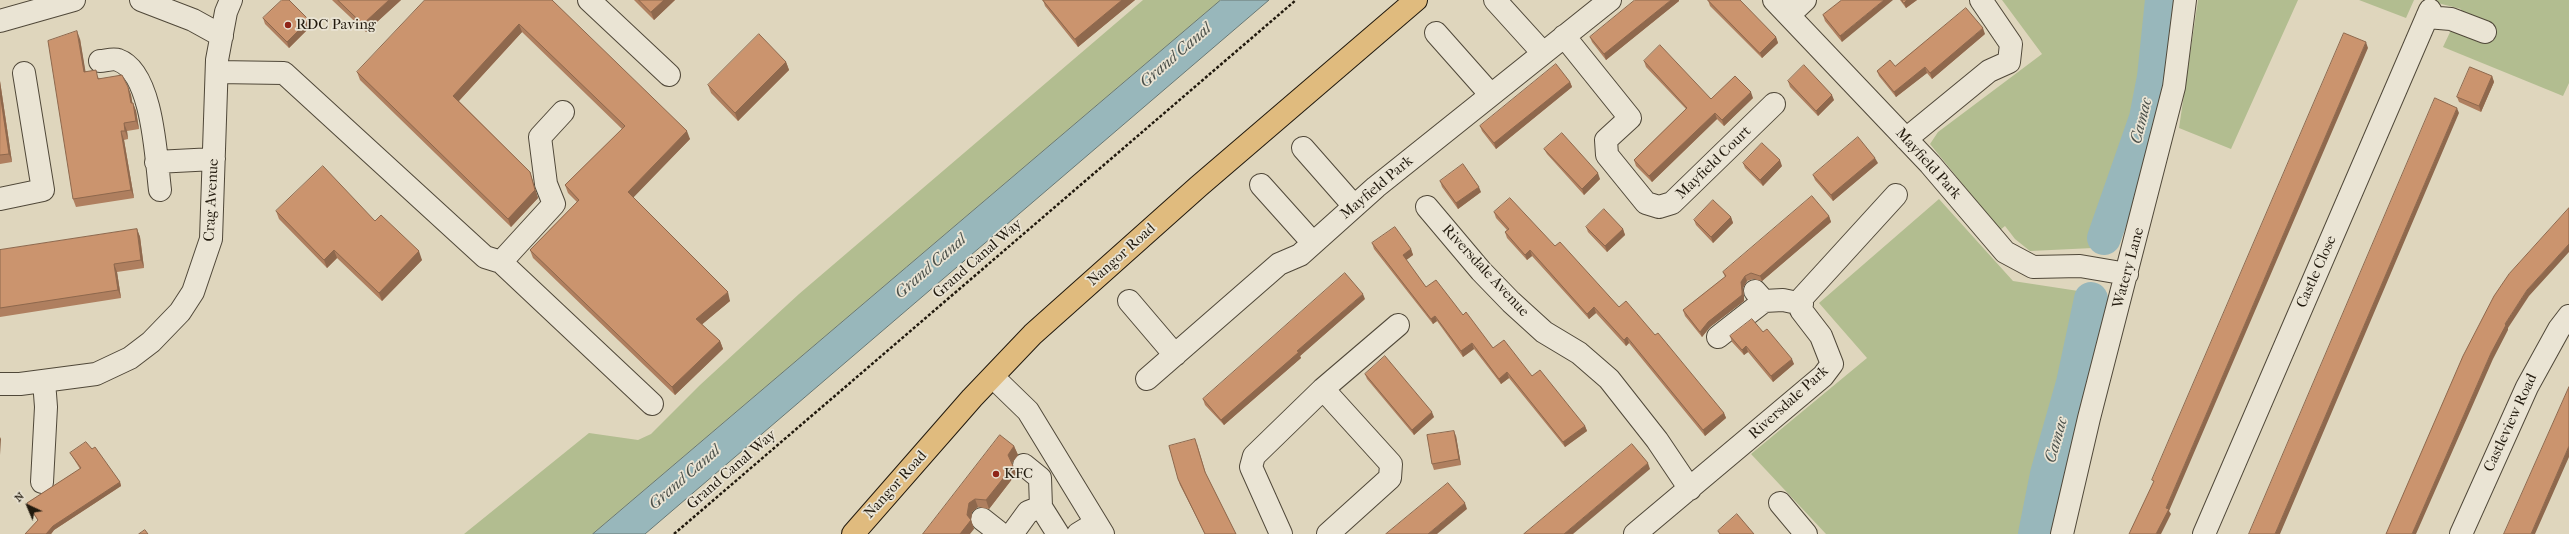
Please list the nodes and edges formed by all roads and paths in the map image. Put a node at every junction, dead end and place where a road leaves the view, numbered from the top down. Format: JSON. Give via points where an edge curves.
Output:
{"nodes":[{"id":1,"x":74,"y":0,"type":"edge"},
{"id":2,"x":141,"y":0,"type":"edge"},
{"id":3,"x":231,"y":0,"type":"edge"},
{"id":4,"x":589,"y":0,"type":"edge"},
{"id":5,"x":1296,"y":0,"type":"edge"},
{"id":6,"x":1416,"y":0,"type":"edge"},
{"id":7,"x":1496,"y":0,"type":"edge"},
{"id":8,"x":1610,"y":0,"type":"edge"},
{"id":9,"x":1805,"y":0,"type":"edge"},
{"id":10,"x":1981,"y":0,"type":"edge"},
{"id":11,"x":2185,"y":0,"type":"edge"},
{"id":12,"x":1781,"y":8,"type":"edge"},
{"id":13,"x":0,"y":20,"type":"edge"},
{"id":14,"x":2485,"y":32,"type":"dead end"},
{"id":15,"x":1436,"y":33,"type":"dead end"},
{"id":16,"x":222,"y":36,"type":"junction"},
{"id":17,"x":1564,"y":36,"type":"junction"},
{"id":18,"x":1543,"y":53,"type":"junction"},
{"id":19,"x":100,"y":61,"type":"dead end"},
{"id":20,"x":218,"y":72,"type":"junction"},
{"id":21,"x":24,"y":73,"type":"dead end"},
{"id":22,"x":669,"y":75,"type":"dead end"},
{"id":23,"x":1491,"y":95,"type":"junction"},
{"id":24,"x":1774,"y":104,"type":"dead end"},
{"id":25,"x":563,"y":112,"type":"dead end"},
{"id":26,"x":1906,"y":139,"type":"junction"},
{"id":27,"x":1303,"y":148,"type":"dead end"},
{"id":28,"x":214,"y":159,"type":"junction"},
{"id":29,"x":156,"y":162,"type":"junction"},
{"id":30,"x":1261,"y":185,"type":"dead end"},
{"id":31,"x":160,"y":190,"type":"dead end"},
{"id":32,"x":1896,"y":195,"type":"dead end"},
{"id":33,"x":0,"y":199,"type":"edge"},
{"id":34,"x":1354,"y":206,"type":"junction"},
{"id":35,"x":1427,"y":207,"type":"dead end"},
{"id":36,"x":1312,"y":243,"type":"junction"},
{"id":37,"x":501,"y":262,"type":"junction"},
{"id":38,"x":2119,"y":273,"type":"junction"},
{"id":39,"x":1128,"y":301,"type":"dead end"},
{"id":40,"x":1802,"y":304,"type":"junction"},
{"id":41,"x":2569,"y":316,"type":"edge"},
{"id":42,"x":1398,"y":325,"type":"dead end"},
{"id":43,"x":1718,"y":336,"type":"dead end"},
{"id":44,"x":1175,"y":355,"type":"junction"},
{"id":45,"x":994,"y":378,"type":"junction"},
{"id":46,"x":1147,"y":380,"type":"dead end"},
{"id":47,"x":44,"y":381,"type":"junction"},
{"id":48,"x":0,"y":384,"type":"edge"},
{"id":49,"x":1323,"y":389,"type":"junction"},
{"id":50,"x":652,"y":404,"type":"dead end"},
{"id":51,"x":1024,"y":464,"type":"dead end"},
{"id":52,"x":42,"y":482,"type":"dead end"},
{"id":53,"x":1690,"y":489,"type":"junction"},
{"id":54,"x":1780,"y":503,"type":"dead end"},
{"id":55,"x":1041,"y":507,"type":"junction"},
{"id":56,"x":982,"y":518,"type":"dead end"},
{"id":57,"x":1099,"y":529,"type":"edge"},
{"id":58,"x":674,"y":534,"type":"edge"},
{"id":59,"x":853,"y":534,"type":"edge"},
{"id":60,"x":1001,"y":534,"type":"edge"},
{"id":61,"x":1012,"y":534,"type":"edge"},
{"id":62,"x":1058,"y":534,"type":"edge"},
{"id":63,"x":1078,"y":534,"type":"edge"},
{"id":64,"x":1281,"y":534,"type":"edge"},
{"id":65,"x":1328,"y":534,"type":"edge"},
{"id":66,"x":1635,"y":534,"type":"edge"},
{"id":67,"x":1806,"y":534,"type":"edge"},
{"id":68,"x":2062,"y":534,"type":"edge"},
{"id":69,"x":2204,"y":534,"type":"edge"},
{"id":70,"x":2461,"y":534,"type":"edge"}],
"edges":[{"from":1,"to":13,"type":"street"},
{"from":2,"to":16,"type":"street","via":[[192,20]]},
{"from":3,"to":16,"type":"street","name":"Crag Avenue"},
{"from":4,"to":22,"type":"street"},
{"from":5,"to":58,"type":"path","name":"Grand Canal Way"},
{"from":6,"to":45,"type":"main road","name":"Nangor Road","via":[[1033,334]]},
{"from":7,"to":18,"type":"street"},
{"from":8,"to":17,"type":"street","name":"Mayfield Park"},
{"from":9,"to":12,"type":"street"},
{"from":10,"to":26,"type":"street","via":[[2011,44],[2009,62],[1989,71]]},
{"from":11,"to":38,"type":"street","name":"Watery Lane","via":[[2174,87]]},
{"from":12,"to":26,"type":"street","name":"Mayfield Park"},
{"from":14,"to":69,"type":"street","name":"Castle Close","via":[[2429,14]]},
{"from":15,"to":23,"type":"street"},
{"from":16,"to":20,"type":"street","name":"Crag Avenue"},
{"from":17,"to":18,"type":"street","name":"Mayfield Park"},
{"from":17,"to":24,"type":"street","name":"Mayfield Court","via":[[1630,118],[1606,140],[1607,155],[1646,203],[1659,207],[1672,203]]},
{"from":18,"to":23,"type":"street","name":"Mayfield Park"},
{"from":19,"to":29,"type":"street","via":[[117,59],[130,67],[139,79],[146,100]]},
{"from":20,"to":28,"type":"street","name":"Crag Avenue"},
{"from":20,"to":37,"type":"street","via":[[284,73],[485,257]]},
{"from":21,"to":33,"type":"street","via":[[44,190]]},
{"from":23,"to":34,"type":"street","name":"Mayfield Park"},
{"from":25,"to":37,"type":"street","via":[[540,137],[546,184],[554,204]]},
{"from":26,"to":38,"type":"street","name":"Mayfield Park","via":[[2005,252],[2033,267],[2080,266]]},
{"from":27,"to":34,"type":"street"},
{"from":28,"to":29,"type":"street"},
{"from":28,"to":47,"type":"street","name":"Crag Avenue","via":[[211,239],[193,292],[180,312],[165,329],[130,358],[96,374]]},
{"from":29,"to":31,"type":"street"},
{"from":30,"to":36,"type":"street"},
{"from":32,"to":40,"type":"street","via":[[1826,270],[1802,298]]},
{"from":34,"to":36,"type":"street","name":"Mayfield Park"},
{"from":35,"to":53,"type":"street","name":"Riversdale Avenue","via":[[1511,302],[1544,332],[1579,353],[1609,379],[1657,440]]},
{"from":36,"to":44,"type":"street","name":"Mayfield Park","via":[[1300,255],[1279,264]]},
{"from":37,"to":50,"type":"street"},
{"from":38,"to":68,"type":"street","name":"Watery Lane"},
{"from":39,"to":44,"type":"street"},
{"from":40,"to":43,"type":"street","via":[[1759,296]]},
{"from":40,"to":53,"type":"street","name":"Riversdale Park","via":[[1801,310],[1821,336],[1832,364],[1823,376]]},
{"from":41,"to":70,"type":"street","name":"Castleview Road","via":[[2526,387]]},
{"from":42,"to":49,"type":"street"},
{"from":44,"to":46,"type":"street","name":"Mayfield Park"},
{"from":45,"to":57,"type":"street","via":[[1028,411]]},
{"from":45,"to":59,"type":"main road","name":"Nangor Road","via":[[972,398]]},
{"from":47,"to":48,"type":"street","name":"Crag Avenue"},
{"from":47,"to":52,"type":"street","via":[[46,408]]},
{"from":49,"to":64,"type":"street","via":[[1254,456],[1251,467]]},
{"from":49,"to":65,"type":"street","via":[[1391,464],[1390,478]]},
{"from":51,"to":55,"type":"street","via":[[1040,478]]},
{"from":53,"to":66,"type":"street","name":"Riversdale Park"},
{"from":54,"to":67,"type":"street"},
{"from":55,"to":61,"type":"street","via":[[1028,512]]},
{"from":55,"to":62,"type":"street"},
{"from":56,"to":60,"type":"street"},
{"from":57,"to":63,"type":"street"}]}
